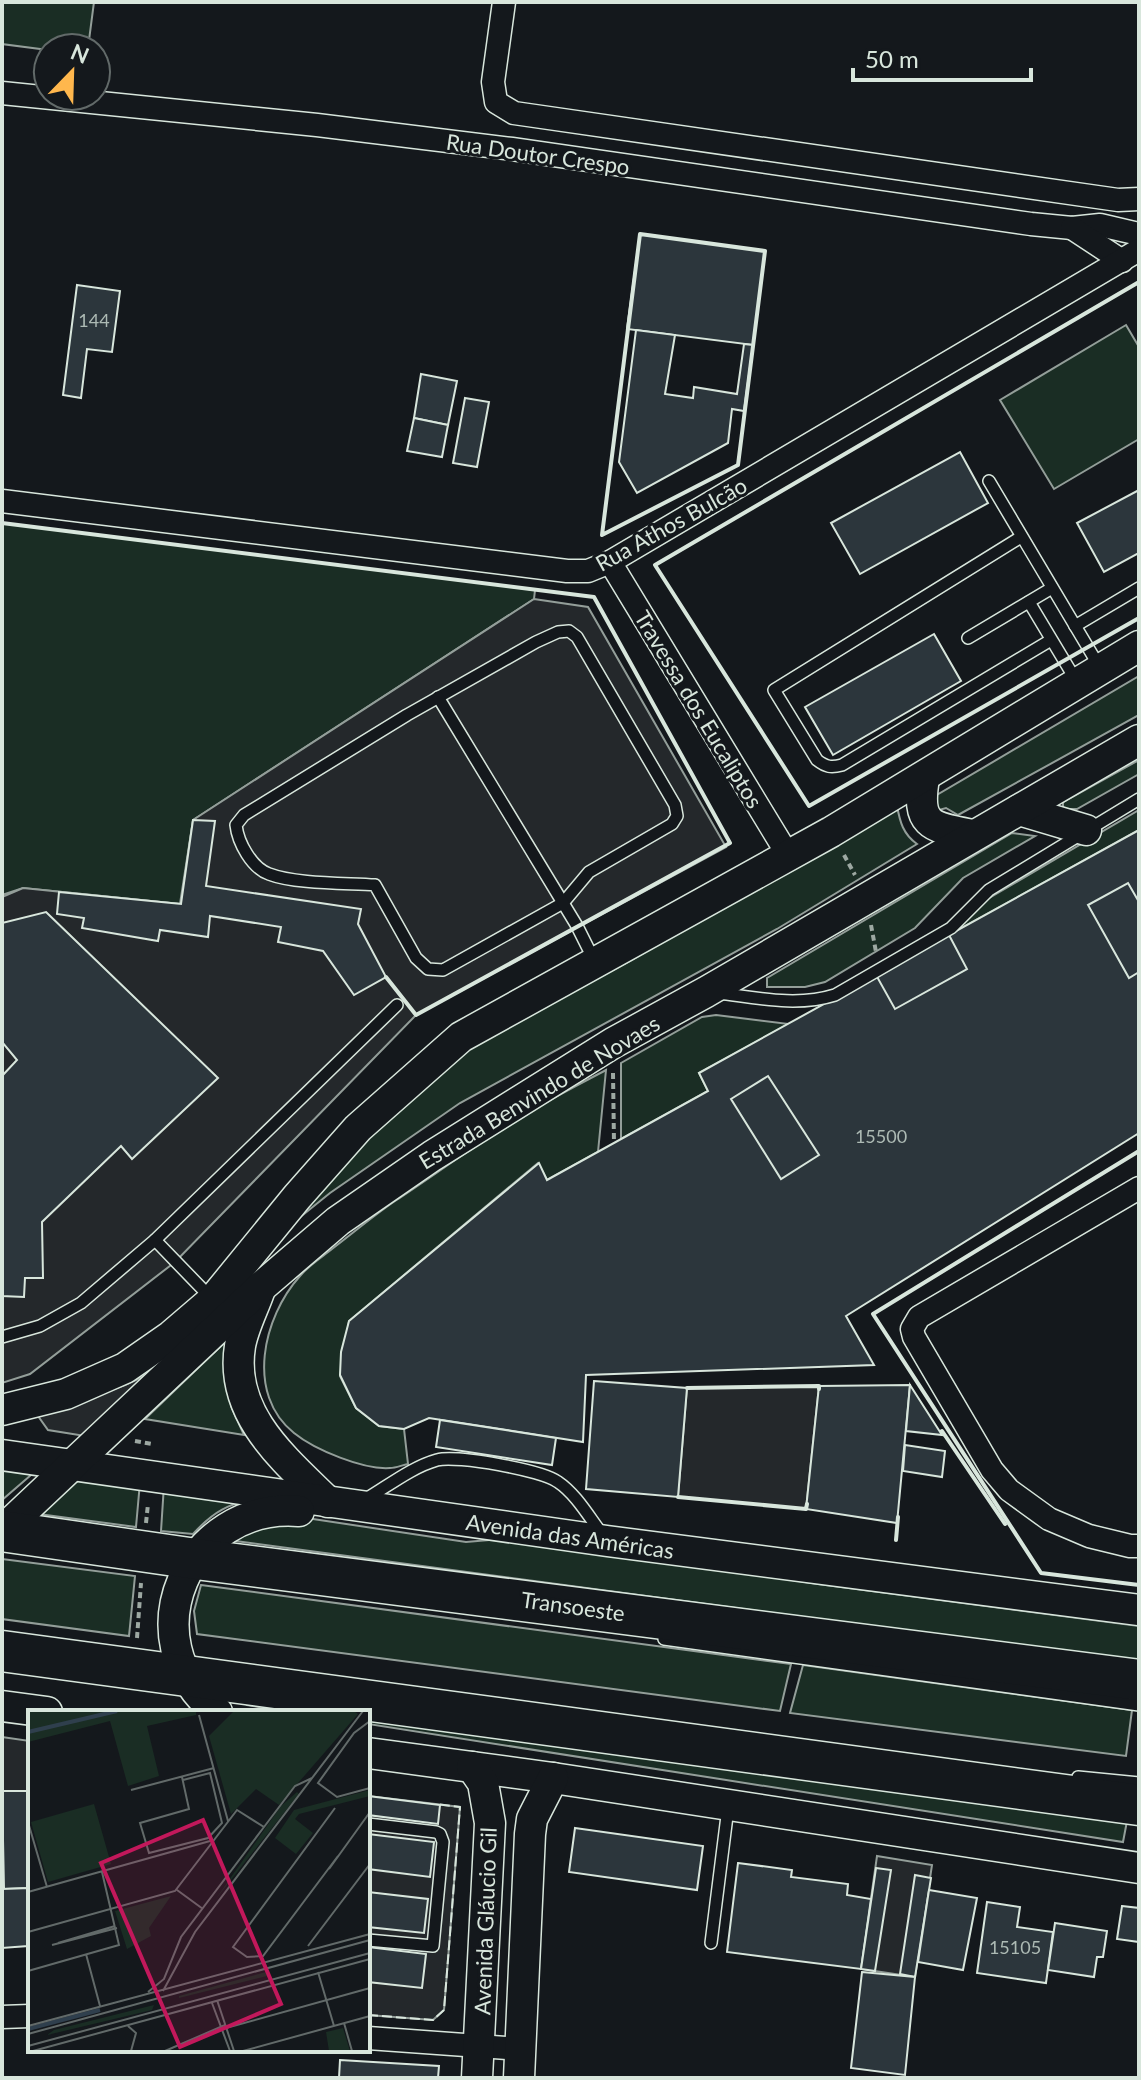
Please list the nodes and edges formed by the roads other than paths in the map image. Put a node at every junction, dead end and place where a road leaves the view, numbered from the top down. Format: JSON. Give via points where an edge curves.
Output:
{"nodes":[{"id":1,"x":504,"y":2,"type":"edge"},
{"id":2,"x":2,"y":93,"type":"edge"},
{"id":3,"x":1139,"y":199,"type":"edge"},
{"id":4,"x":1072,"y":228,"type":"junction"},
{"id":5,"x":1139,"y":234,"type":"edge"},
{"id":6,"x":1131,"y":256,"type":"edge"},
{"id":7,"x":989,"y":481,"type":"dead end"},
{"id":8,"x":2,"y":501,"type":"edge"},
{"id":9,"x":1021,"y":537,"type":"junction"},
{"id":10,"x":610,"y":562,"type":"junction"},
{"id":11,"x":1052,"y":588,"type":"junction"},
{"id":12,"x":1139,"y":588,"type":"edge"},
{"id":13,"x":1029,"y":602,"type":"junction"},
{"id":14,"x":1075,"y":626,"type":"junction"},
{"id":15,"x":968,"y":638,"type":"dead end"},
{"id":16,"x":1051,"y":640,"type":"junction"},
{"id":17,"x":1139,"y":646,"type":"edge"},
{"id":18,"x":1089,"y":675,"type":"junction"},
{"id":19,"x":438,"y":697,"type":"junction"},
{"id":20,"x":1139,"y":740,"type":"edge"},
{"id":21,"x":924,"y":778,"type":"junction"},
{"id":22,"x":1139,"y":799,"type":"edge"},
{"id":23,"x":1019,"y":810,"type":"junction"},
{"id":24,"x":1086,"y":830,"type":"junction"},
{"id":25,"x":973,"y":835,"type":"junction"},
{"id":26,"x":788,"y":855,"type":"junction"},
{"id":27,"x":563,"y":903,"type":"junction"},
{"id":28,"x":595,"y":962,"type":"junction"},
{"id":29,"x":706,"y":992,"type":"junction"},
{"id":30,"x":397,"y":1005,"type":"dead end"},
{"id":31,"x":1139,"y":1188,"type":"edge"},
{"id":32,"x":155,"y":1240,"type":"junction"},
{"id":33,"x":261,"y":1287,"type":"junction"},
{"id":34,"x":213,"y":1300,"type":"junction"},
{"id":35,"x":2,"y":1337,"type":"edge"},
{"id":36,"x":2,"y":1410,"type":"edge"},
{"id":37,"x":2,"y":1455,"type":"edge"},
{"id":38,"x":74,"y":1464,"type":"junction"},
{"id":39,"x":341,"y":1504,"type":"junction"},
{"id":40,"x":2,"y":1531,"type":"edge"},
{"id":41,"x":539,"y":1532,"type":"junction"},
{"id":42,"x":607,"y":1541,"type":"junction"},
{"id":43,"x":1139,"y":1546,"type":"edge"},
{"id":44,"x":188,"y":1570,"type":"junction"},
{"id":45,"x":1139,"y":1610,"type":"edge"},
{"id":46,"x":656,"y":1638,"type":"dead end"},
{"id":47,"x":2,"y":1640,"type":"edge"},
{"id":48,"x":2,"y":1651,"type":"edge"},
{"id":49,"x":181,"y":1669,"type":"junction"},
{"id":50,"x":305,"y":1679,"type":"dead end"},
{"id":51,"x":1139,"y":1680,"type":"edge"},
{"id":52,"x":1139,"y":1705,"type":"edge"},
{"id":53,"x":2,"y":1706,"type":"edge"},
{"id":54,"x":32,"y":1710,"type":"edge"},
{"id":55,"x":215,"y":1710,"type":"edge"},
{"id":56,"x":370,"y":1753,"type":"edge"},
{"id":57,"x":472,"y":1767,"type":"junction"},
{"id":58,"x":1073,"y":1776,"type":"dead end"},
{"id":59,"x":553,"y":1778,"type":"junction"},
{"id":60,"x":1139,"y":1783,"type":"edge"},
{"id":61,"x":1139,"y":1805,"type":"edge"},
{"id":62,"x":728,"y":1806,"type":"junction"},
{"id":63,"x":370,"y":1824,"type":"edge"},
{"id":64,"x":1139,"y":1868,"type":"edge"},
{"id":65,"x":370,"y":1940,"type":"edge"},
{"id":66,"x":711,"y":1943,"type":"dead end"},
{"id":67,"x":28,"y":2016,"type":"edge"},
{"id":68,"x":2,"y":2017,"type":"edge"},
{"id":69,"x":370,"y":2038,"type":"edge"},
{"id":70,"x":479,"y":2046,"type":"junction"},
{"id":71,"x":519,"y":2063,"type":"edge"},
{"id":72,"x":477,"y":2078,"type":"edge"}],
"edges":[{"from":1,"to":3,"type":"street","via":[[493,82],[496,102],[514,113]]},
{"from":2,"to":4,"type":"street","name":"Rua Doutor Crespo","via":[[512,149]]},
{"from":4,"to":5,"type":"street","name":"Rua Doutor Crespo","via":[[1100,225]]},
{"from":4,"to":6,"type":"street","name":"Rua Doutor Crespo"},
{"from":6,"to":10,"type":"street","name":"Rua Athos Bulcão"},
{"from":7,"to":9,"type":"lane"},
{"from":8,"to":10,"type":"street","name":"Rua Athos Bulcão","via":[[567,571],[588,571]]},
{"from":9,"to":11,"type":"lane"},
{"from":9,"to":16,"type":"lane","via":[[774,690],[817,760],[833,767]]},
{"from":10,"to":26,"type":"street","name":"Travessa dos Eucaliptos"},
{"from":11,"to":13,"type":"lane"},
{"from":11,"to":14,"type":"lane"},
{"from":12,"to":14,"type":"lane"},
{"from":13,"to":15,"type":"lane"},
{"from":13,"to":16,"type":"lane"},
{"from":14,"to":18,"type":"lane"},
{"from":16,"to":18,"type":"lane"},
{"from":17,"to":18,"type":"street"},
{"from":18,"to":21,"type":"street"},
{"from":19,"to":27,"type":"lane"},
{"from":19,"to":27,"type":"lane","via":[[558,632],[577,637],[677,816],[672,824],[589,872]]},
{"from":19,"to":27,"type":"lane","via":[[244,815],[236,825],[238,838],[268,874],[375,885],[416,958],[428,969],[443,970]]},
{"from":20,"to":23,"type":"street","name":"Estrada Benvindo de Novaes"},
{"from":21,"to":25,"type":"street","via":[[923,814],[945,830]]},
{"from":21,"to":26,"type":"street"},
{"from":22,"to":24,"type":"lane"},
{"from":23,"to":24,"type":"street"},
{"from":23,"to":25,"type":"street","name":"Estrada Benvindo de Novaes"},
{"from":24,"to":29,"type":"lane","via":[[989,890],[951,928],[835,995],[789,1001]]},
{"from":25,"to":29,"type":"street","name":"Estrada Benvindo de Novaes"},
{"from":26,"to":28,"type":"street"},
{"from":27,"to":28,"type":"lane"},
{"from":28,"to":34,"type":"street","via":[[461,1037],[358,1128]]},
{"from":29,"to":33,"type":"street","name":"Estrada Benvindo de Novaes","via":[[613,1043],[420,1164],[338,1221]]},
{"from":30,"to":32,"type":"lane"},
{"from":31,"to":43,"type":"street","via":[[919,1317],[912,1329],[992,1470],[1009,1490],[1049,1519]]},
{"from":32,"to":34,"type":"lane"},
{"from":32,"to":35,"type":"lane","via":[[81,1303],[40,1326]]},
{"from":33,"to":38,"type":"street","name":"Estrada Benvindo de Novaes"},
{"from":33,"to":39,"type":"street","via":[[241,1344],[243,1400],[281,1456]]},
{"from":34,"to":36,"type":"street","via":[[125,1368],[66,1394]]},
{"from":37,"to":38,"type":"street","name":"Avenida das Américas"},
{"from":38,"to":39,"type":"street","name":"Avenida das Américas"},
{"from":38,"to":40,"type":"street","name":"Estrada Benvindo de Novaes"},
{"from":39,"to":41,"type":"street","name":"Avenida das Américas"},
{"from":39,"to":42,"type":"lane","via":[[439,1459],[456,1458],[556,1480]]},
{"from":40,"to":44,"type":"highway"},
{"from":41,"to":42,"type":"street","name":"Avenida das Américas"},
{"from":41,"to":44,"type":"street","via":[[478,1537],[276,1509],[220,1532]]},
{"from":42,"to":45,"type":"street","name":"Avenida das Américas"},
{"from":44,"to":49,"type":"street","via":[[172,1625]]},
{"from":44,"to":51,"type":"highway"},
{"from":46,"to":52,"type":"lane"},
{"from":47,"to":49,"type":"lane"},
{"from":48,"to":49,"type":"highway"},
{"from":49,"to":50,"type":"lane"},
{"from":49,"to":55,"type":"street"},
{"from":49,"to":61,"type":"highway"},
{"from":53,"to":54,"type":"street"},
{"from":56,"to":57,"type":"street"},
{"from":57,"to":59,"type":"street"},
{"from":57,"to":70,"type":"street","name":"Avenida Gláucio Gil","via":[[483,1783],[490,1823]]},
{"from":58,"to":60,"type":"lane"},
{"from":59,"to":62,"type":"street"},
{"from":59,"to":71,"type":"street","name":"Avenida Gláucio Gil","via":[[530,1834]]},
{"from":62,"to":64,"type":"street"},
{"from":62,"to":66,"type":"lane"},
{"from":63,"to":65,"type":"lane","via":[[436,1832],[443,1842],[433,1946]]},
{"from":67,"to":68,"type":"street"},
{"from":69,"to":70,"type":"street"},
{"from":70,"to":71,"type":"street"},
{"from":70,"to":72,"type":"street","name":"Avenida Gláucio Gil"}]}
